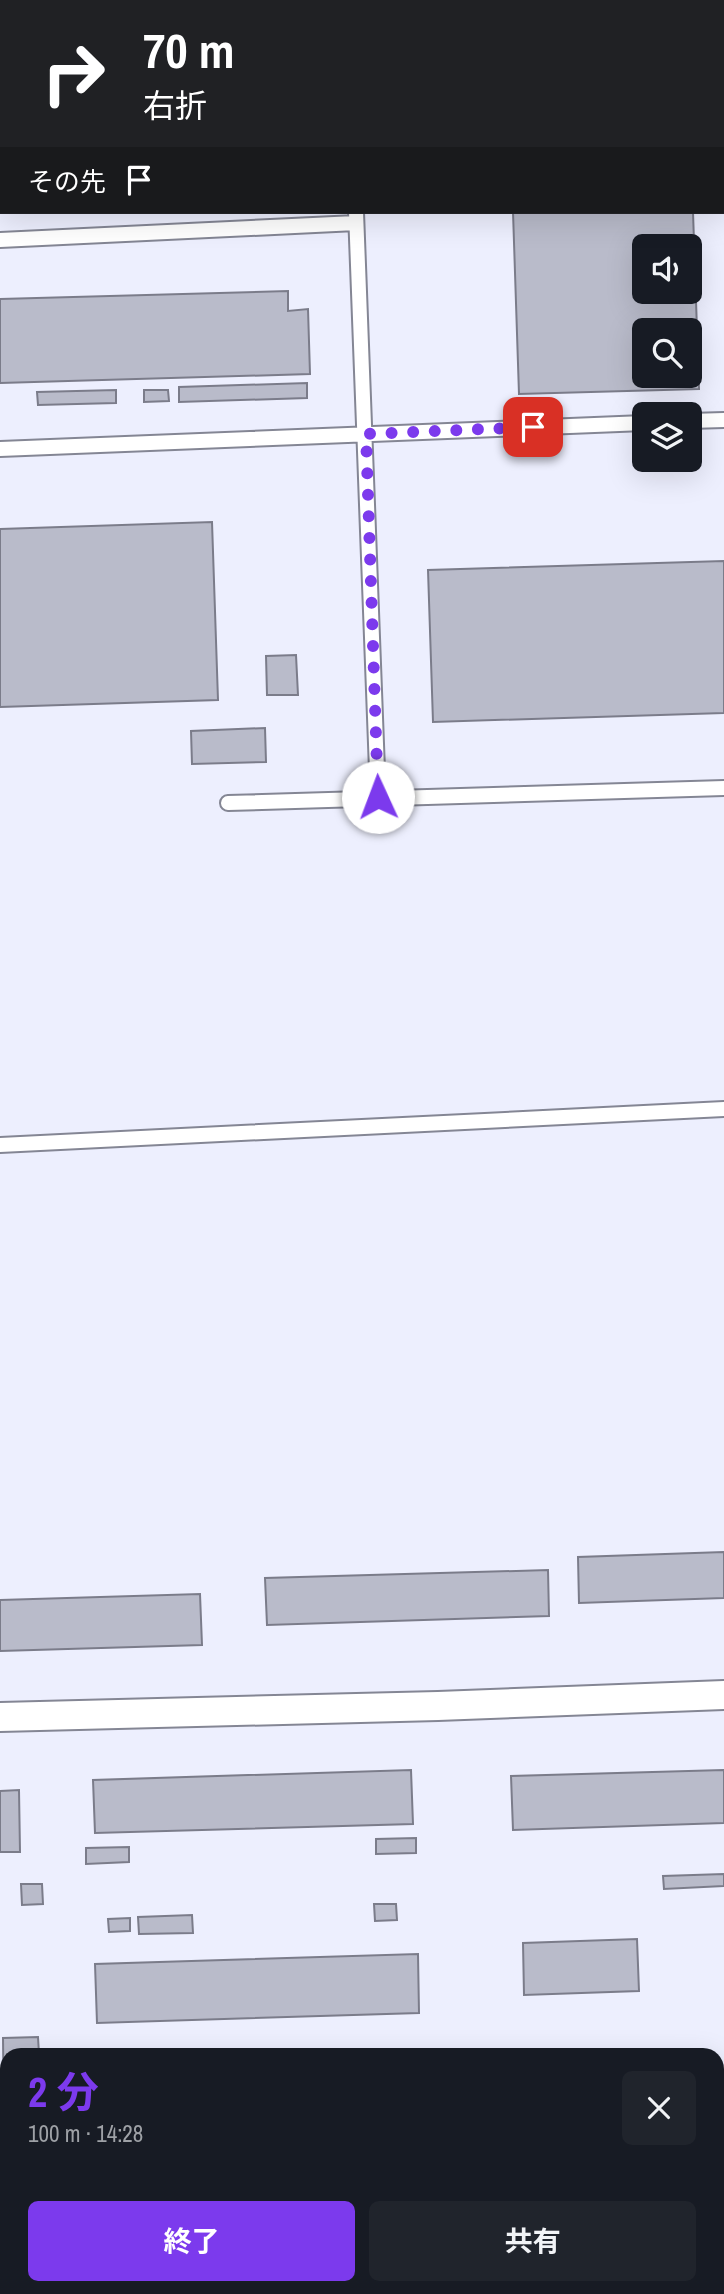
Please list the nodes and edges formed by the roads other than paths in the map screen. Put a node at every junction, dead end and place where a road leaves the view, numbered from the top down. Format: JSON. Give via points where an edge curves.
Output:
{"nodes":[{"id":1,"x":356,"y":218,"type":"edge"},
{"id":2,"x":0,"y":240,"type":"edge"},
{"id":3,"x":724,"y":420,"type":"edge"},
{"id":4,"x":702,"y":421,"type":"edge"},
{"id":5,"x":632,"y":423,"type":"edge"},
{"id":6,"x":366,"y":434,"type":"junction"},
{"id":7,"x":0,"y":449,"type":"edge"},
{"id":8,"x":724,"y":788,"type":"edge"},
{"id":9,"x":378,"y":797,"type":"junction"},
{"id":10,"x":228,"y":803,"type":"dead end"},
{"id":11,"x":724,"y":1109,"type":"edge"},
{"id":12,"x":0,"y":1145,"type":"edge"},
{"id":13,"x":724,"y":1695,"type":"edge"},
{"id":14,"x":0,"y":1717,"type":"edge"}],
"edges":[{"from":1,"to":2,"type":"lane"},
{"from":1,"to":6,"type":"lane"},
{"from":3,"to":4,"type":"lane"},
{"from":5,"to":6,"type":"lane"},
{"from":6,"to":7,"type":"lane"},
{"from":6,"to":9,"type":"lane"},
{"from":8,"to":9,"type":"lane"},
{"from":9,"to":10,"type":"lane"},
{"from":11,"to":12,"type":"lane"},
{"from":13,"to":14,"type":"street"}]}
